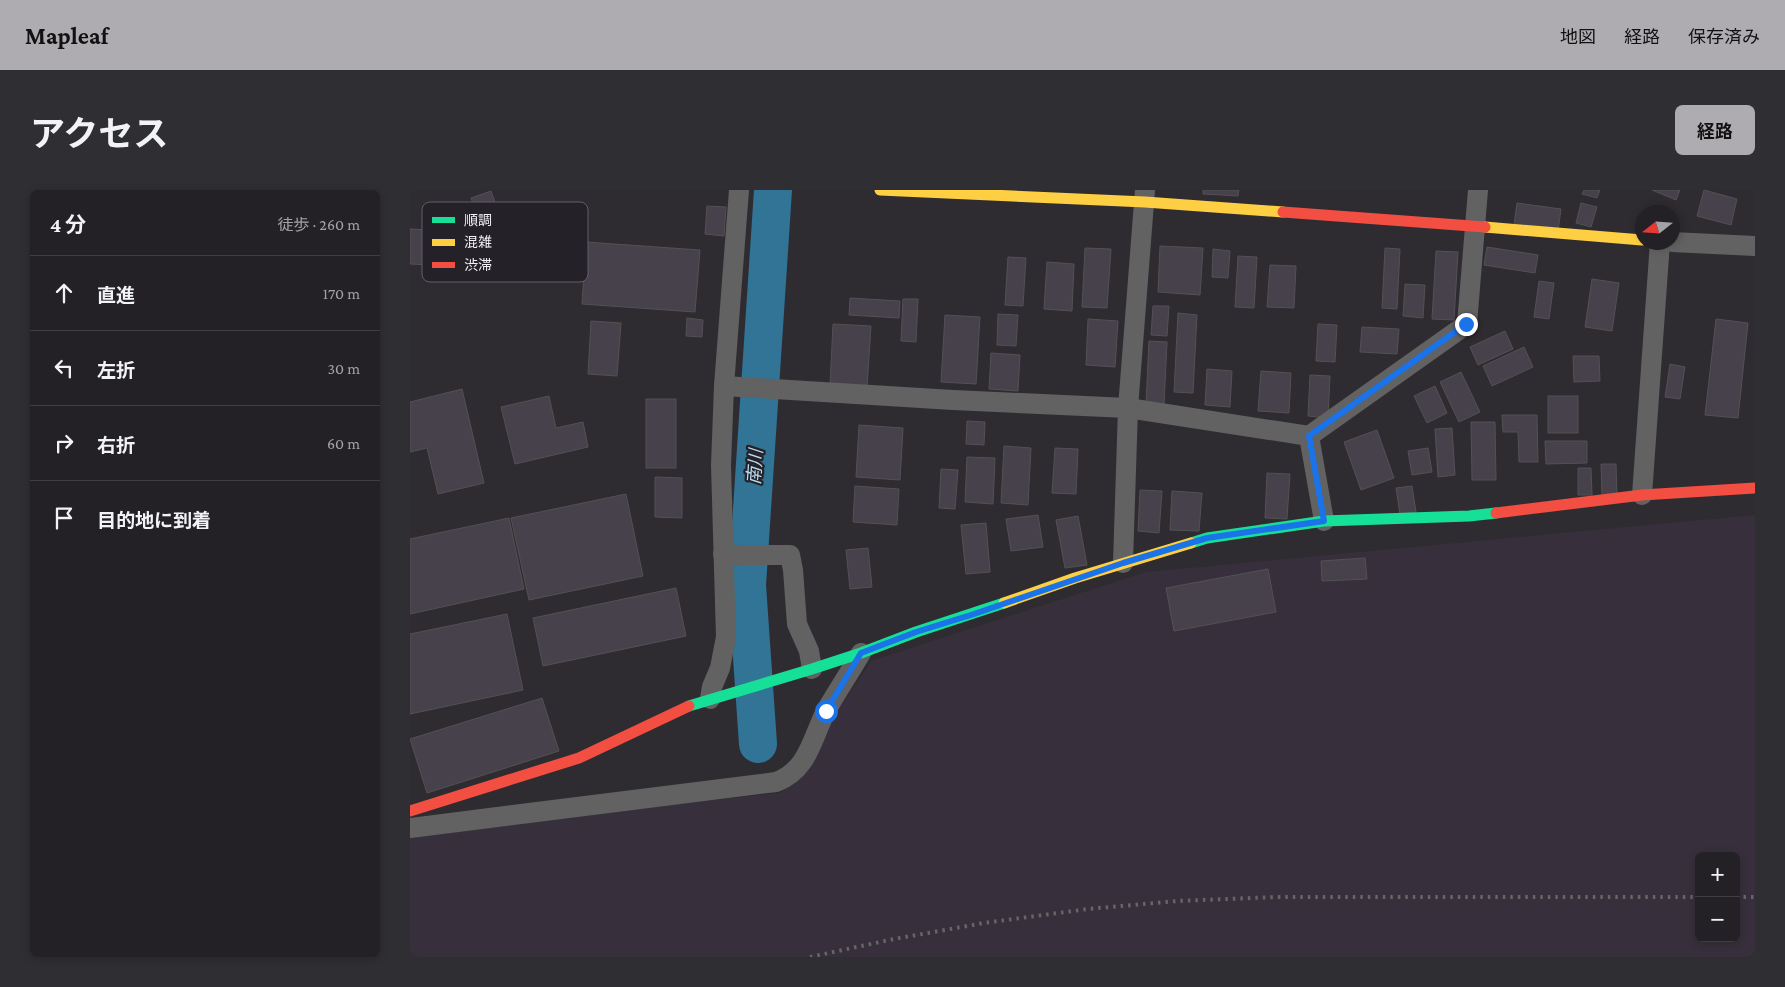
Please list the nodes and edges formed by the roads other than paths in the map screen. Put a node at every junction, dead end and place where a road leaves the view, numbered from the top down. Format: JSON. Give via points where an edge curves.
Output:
{"nodes":[{"id":1,"x":739,"y":190,"type":"edge"},
{"id":2,"x":880,"y":190,"type":"edge"},
{"id":3,"x":1478,"y":190,"type":"edge"},
{"id":4,"x":1145,"y":196,"type":"edge"},
{"id":5,"x":1476,"y":226,"type":"junction"},
{"id":6,"x":1635,"y":239,"type":"edge"},
{"id":7,"x":1680,"y":242,"type":"edge"},
{"id":8,"x":1755,"y":246,"type":"edge"},
{"id":9,"x":1659,"y":250,"type":"edge"},
{"id":10,"x":729,"y":386,"type":"junction"},
{"id":11,"x":1128,"y":408,"type":"junction"},
{"id":12,"x":1309,"y":436,"type":"junction"},
{"id":13,"x":1755,"y":488,"type":"edge"},
{"id":14,"x":1642,"y":495,"type":"junction"},
{"id":15,"x":1324,"y":521,"type":"junction"},
{"id":16,"x":732,"y":555,"type":"junction"},
{"id":17,"x":1123,"y":563,"type":"junction"},
{"id":18,"x":861,"y":653,"type":"junction"},
{"id":19,"x":812,"y":669,"type":"junction"},
{"id":20,"x":710,"y":699,"type":"junction"},
{"id":21,"x":410,"y":811,"type":"edge"},
{"id":22,"x":410,"y":828,"type":"edge"}],
"edges":[{"from":1,"to":10,"type":"street"},
{"from":2,"to":4,"type":"street"},
{"from":3,"to":5,"type":"street"},
{"from":4,"to":5,"type":"street"},
{"from":4,"to":11,"type":"street"},
{"from":5,"to":6,"type":"street"},
{"from":5,"to":12,"type":"street","via":[[1466,324]]},
{"from":7,"to":8,"type":"street"},
{"from":9,"to":14,"type":"street"},
{"from":10,"to":11,"type":"street"},
{"from":10,"to":16,"type":"street","via":[[721,464]]},
{"from":11,"to":12,"type":"street"},
{"from":11,"to":17,"type":"street"},
{"from":12,"to":15,"type":"street"},
{"from":13,"to":14,"type":"street"},
{"from":14,"to":15,"type":"street","via":[[1469,516]]},
{"from":15,"to":17,"type":"street","via":[[1207,538]]},
{"from":16,"to":19,"type":"street","via":[[790,555],[797,624]]},
{"from":16,"to":20,"type":"street","via":[[726,637]]},
{"from":17,"to":18,"type":"street"},
{"from":18,"to":19,"type":"street"},
{"from":18,"to":22,"type":"street","via":[[826,711],[806,757],[788,777],[776,782]]},
{"from":19,"to":20,"type":"street"},
{"from":20,"to":21,"type":"street","via":[[687,706],[580,758]]}]}
